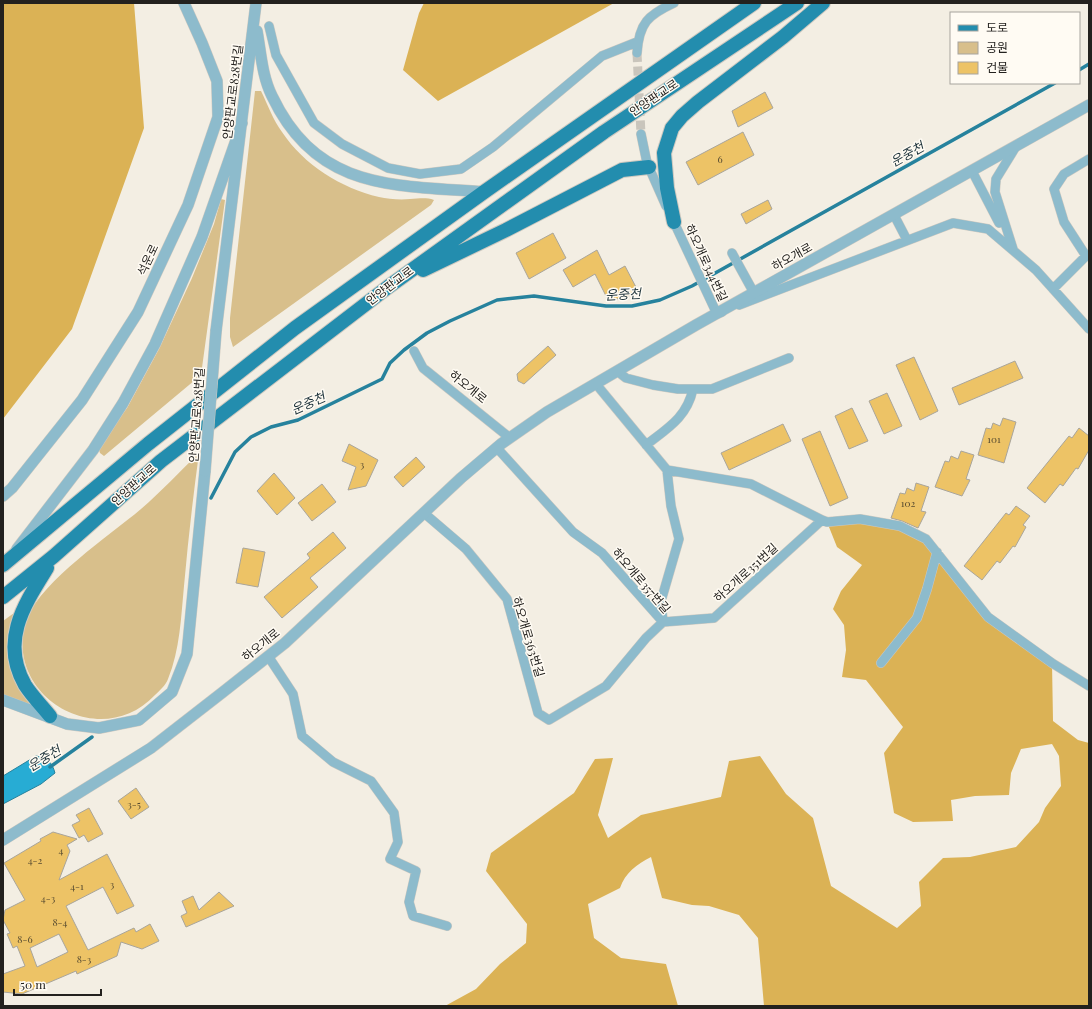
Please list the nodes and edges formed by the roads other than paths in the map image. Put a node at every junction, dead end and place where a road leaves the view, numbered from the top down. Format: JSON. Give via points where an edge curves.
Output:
{"nodes":[{"id":1,"x":184,"y":3,"type":"edge"},
{"id":2,"x":256,"y":3,"type":"edge"},
{"id":3,"x":674,"y":3,"type":"edge"},
{"id":4,"x":754,"y":3,"type":"edge"},
{"id":5,"x":797,"y":3,"type":"edge"},
{"id":6,"x":824,"y":3,"type":"edge"},
{"id":7,"x":254,"y":19,"type":"junction"},
{"id":8,"x":269,"y":26,"type":"dead end"},
{"id":9,"x":637,"y":42,"type":"junction"},
{"id":10,"x":637,"y":53,"type":"tunnel mouth"},
{"id":11,"x":1089,"y":105,"type":"edge"},
{"id":12,"x":242,"y":123,"type":"junction"},
{"id":13,"x":642,"y":134,"type":"tunnel mouth"},
{"id":14,"x":1015,"y":148,"type":"junction"},
{"id":15,"x":1089,"y":159,"type":"edge"},
{"id":16,"x":649,"y":167,"type":"junction"},
{"id":17,"x":972,"y":171,"type":"junction"},
{"id":18,"x":484,"y":192,"type":"junction"},
{"id":19,"x":894,"y":215,"type":"junction"},
{"id":20,"x":674,"y":222,"type":"junction"},
{"id":21,"x":907,"y":240,"type":"junction"},
{"id":22,"x":1014,"y":251,"type":"junction"},
{"id":23,"x":732,"y":253,"type":"dead end"},
{"id":24,"x":1087,"y":258,"type":"edge"},
{"id":25,"x":388,"y":287,"type":"junction"},
{"id":26,"x":1053,"y":289,"type":"junction"},
{"id":27,"x":754,"y":293,"type":"junction"},
{"id":28,"x":717,"y":314,"type":"junction"},
{"id":29,"x":1089,"y":329,"type":"edge"},
{"id":30,"x":414,"y":351,"type":"dead end"},
{"id":31,"x":789,"y":358,"type":"dead end"},
{"id":32,"x":618,"y":371,"type":"junction"},
{"id":33,"x":596,"y":384,"type":"junction"},
{"id":34,"x":693,"y":389,"type":"junction"},
{"id":35,"x":510,"y":438,"type":"junction"},
{"id":36,"x":646,"y":445,"type":"junction"},
{"id":37,"x":497,"y":448,"type":"junction"},
{"id":38,"x":667,"y":470,"type":"junction"},
{"id":39,"x":3,"y":496,"type":"edge"},
{"id":40,"x":424,"y":513,"type":"junction"},
{"id":41,"x":822,"y":520,"type":"junction"},
{"id":42,"x":937,"y":552,"type":"junction"},
{"id":43,"x":54,"y":556,"type":"junction"},
{"id":44,"x":5,"y":564,"type":"edge"},
{"id":45,"x":3,"y":597,"type":"edge"},
{"id":46,"x":663,"y":622,"type":"junction"},
{"id":47,"x":268,"y":656,"type":"junction"},
{"id":48,"x":881,"y":663,"type":"dead end"},
{"id":49,"x":1089,"y":686,"type":"edge"},
{"id":50,"x":3,"y":700,"type":"edge"},
{"id":51,"x":50,"y":716,"type":"junction"},
{"id":52,"x":550,"y":720,"type":"joint"},
{"id":53,"x":3,"y":840,"type":"edge"},
{"id":54,"x":447,"y":926,"type":"dead end"}],
"edges":[{"from":1,"to":39,"type":"street","name":"석운로","via":[[217,81],[218,117],[188,205],[138,312],[82,400]]},
{"from":2,"to":7,"type":"street","name":"안양판교로828번길"},
{"from":3,"to":9,"type":"street","via":[[654,12],[640,30]]},
{"from":4,"to":18,"type":"main road","name":"안양판교로"},
{"from":5,"to":25,"type":"main road","name":"안양판교로","via":[[753,30],[604,132]]},
{"from":6,"to":20,"type":"main road","via":[[698,102],[672,128],[664,153],[667,188]]},
{"from":7,"to":12,"type":"street","name":"안양판교로828번길"},
{"from":7,"to":18,"type":"street","via":[[262,66],[272,96],[288,124],[301,140],[326,162],[350,174],[375,182]]},
{"from":8,"to":9,"type":"street","via":[[276,55],[314,123],[342,144],[388,168],[420,174],[460,169],[493,147],[602,56]]},
{"from":9,"to":10,"type":"street"},
{"from":11,"to":14,"type":"street","name":"하오개로"},
{"from":12,"to":44,"type":"street","via":[[202,237],[154,344],[127,396],[93,450]]},
{"from":12,"to":51,"type":"street","name":"안양판교로828번길","bridge":true,"via":[[216,331],[187,654],[172,692],[139,720],[99,728],[67,724]]},
{"from":13,"to":16,"type":"street","name":"하오개로344번길"},
{"from":14,"to":17,"type":"street","name":"하오개로"},
{"from":14,"to":22,"type":"street","via":[[996,179],[995,192]]},
{"from":15,"to":24,"type":"street","via":[[1064,174],[1054,188],[1064,222]]},
{"from":16,"to":20,"type":"street","name":"하오개로344번길"},
{"from":16,"to":25,"type":"main road","via":[[622,170]]},
{"from":17,"to":19,"type":"street","name":"하오개로"},
{"from":17,"to":22,"type":"street"},
{"from":18,"to":44,"type":"main road","name":"안양판교로","via":[[289,333],[148,444]]},
{"from":19,"to":21,"type":"street"},
{"from":19,"to":27,"type":"street","name":"하오개로"},
{"from":20,"to":28,"type":"street","name":"하오개로344번길"},
{"from":21,"to":22,"type":"street","via":[[953,223],[988,229]]},
{"from":21,"to":28,"type":"street"},
{"from":22,"to":26,"type":"street"},
{"from":23,"to":27,"type":"street"},
{"from":24,"to":26,"type":"street"},
{"from":25,"to":43,"type":"main road","name":"안양판교로","via":[[161,461]]},
{"from":26,"to":29,"type":"street"},
{"from":27,"to":28,"type":"street","name":"하오개로"},
{"from":28,"to":32,"type":"street","name":"하오개로"},
{"from":30,"to":35,"type":"street","name":"하오개로","via":[[424,368]]},
{"from":31,"to":34,"type":"street","via":[[712,389]]},
{"from":32,"to":33,"type":"street","name":"하오개로"},
{"from":32,"to":34,"type":"street","via":[[626,378],[634,380],[666,387]]},
{"from":33,"to":35,"type":"street","name":"하오개로","via":[[547,412]]},
{"from":33,"to":36,"type":"street"},
{"from":34,"to":36,"type":"street","via":[[687,409],[679,419]]},
{"from":35,"to":37,"type":"street","name":"하오개로"},
{"from":36,"to":38,"type":"street"},
{"from":37,"to":40,"type":"street","name":"하오개로"},
{"from":37,"to":46,"type":"street","name":"하오개로357번길","via":[[573,532],[602,553]]},
{"from":38,"to":41,"type":"street","via":[[751,484]]},
{"from":38,"to":46,"type":"street","via":[[671,506],[679,539],[661,601]]},
{"from":40,"to":47,"type":"street","name":"하오개로"},
{"from":40,"to":52,"type":"street","name":"하오개로363번길","via":[[466,549],[507,599],[538,713]]},
{"from":41,"to":42,"type":"street","via":[[827,522],[860,519],[900,526],[926,539]]},
{"from":41,"to":46,"type":"street","name":"하오개로351번길","via":[[714,618]]},
{"from":42,"to":48,"type":"street","via":[[917,618]]},
{"from":42,"to":49,"type":"street","via":[[988,617]]},
{"from":43,"to":45,"type":"main road","name":"안양판교로"},
{"from":43,"to":51,"type":"main road","via":[[24,604],[14,634],[16,662],[20,674]]},
{"from":46,"to":52,"type":"street","name":"하오개로357번길","via":[[646,638],[606,686]]},
{"from":47,"to":53,"type":"street","name":"하오개로","via":[[151,748]]},
{"from":47,"to":54,"type":"street","via":[[293,694],[302,736],[333,762],[371,781],[394,813],[398,842],[390,859],[416,871],[409,902],[413,916]]},
{"from":50,"to":51,"type":"street","name":"안양판교로828번길"}]}
